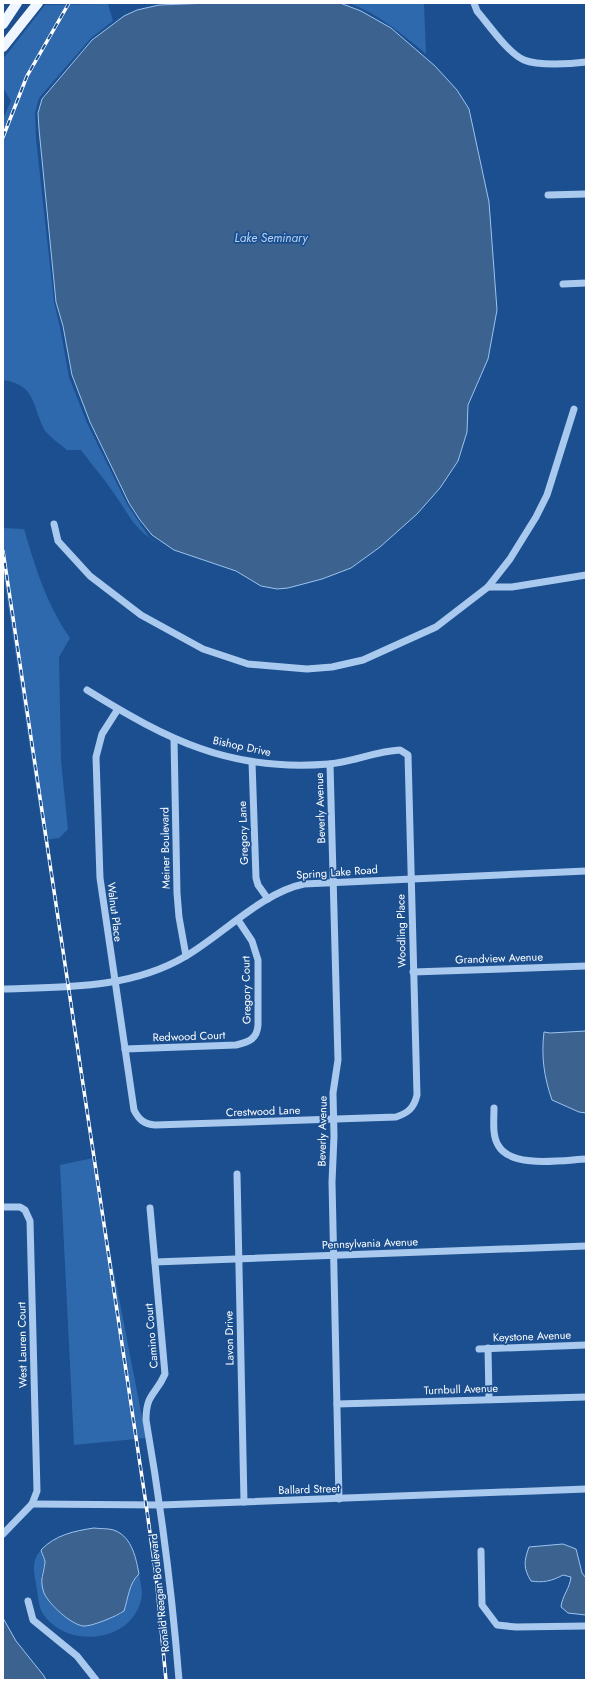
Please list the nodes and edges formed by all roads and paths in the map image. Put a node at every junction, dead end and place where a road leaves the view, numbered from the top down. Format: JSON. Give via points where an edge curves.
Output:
{"nodes":[{"id":1,"x":17,"y":3,"type":"edge"},
{"id":2,"x":38,"y":3,"type":"edge"},
{"id":3,"x":474,"y":3,"type":"edge"},
{"id":4,"x":3,"y":24,"type":"edge"},
{"id":5,"x":3,"y":47,"type":"edge"},
{"id":6,"x":586,"y":62,"type":"edge"},
{"id":7,"x":586,"y":194,"type":"edge"},
{"id":8,"x":548,"y":195,"type":"dead end"},
{"id":9,"x":586,"y":283,"type":"edge"},
{"id":10,"x":563,"y":284,"type":"dead end"},
{"id":11,"x":574,"y":409,"type":"dead end"},
{"id":12,"x":54,"y":524,"type":"dead end"},
{"id":13,"x":586,"y":575,"type":"edge"},
{"id":14,"x":488,"y":587,"type":"junction"},
{"id":15,"x":87,"y":690,"type":"dead end"},
{"id":16,"x":118,"y":709,"type":"junction"},
{"id":17,"x":174,"y":739,"type":"junction"},
{"id":18,"x":405,"y":752,"type":"joint"},
{"id":19,"x":252,"y":762,"type":"junction"},
{"id":20,"x":330,"y":764,"type":"junction"},
{"id":21,"x":586,"y":871,"type":"edge"},
{"id":22,"x":411,"y":878,"type":"junction"},
{"id":23,"x":334,"y":883,"type":"junction"},
{"id":24,"x":268,"y":899,"type":"junction"},
{"id":25,"x":238,"y":920,"type":"junction"},
{"id":26,"x":186,"y":956,"type":"junction"},
{"id":27,"x":586,"y":966,"type":"edge"},
{"id":28,"x":413,"y":972,"type":"junction"},
{"id":29,"x":114,"y":981,"type":"junction"},
{"id":30,"x":3,"y":989,"type":"edge"},
{"id":31,"x":253,"y":1039,"type":"joint"},
{"id":32,"x":125,"y":1049,"type":"junction"},
{"id":33,"x":494,"y":1108,"type":"dead end"},
{"id":34,"x":411,"y":1110,"type":"joint"},
{"id":35,"x":140,"y":1120,"type":"joint"},
{"id":36,"x":334,"y":1120,"type":"junction"},
{"id":37,"x":586,"y":1159,"type":"edge"},
{"id":38,"x":237,"y":1174,"type":"dead end"},
{"id":39,"x":3,"y":1207,"type":"edge"},
{"id":40,"x":150,"y":1208,"type":"dead end"},
{"id":41,"x":586,"y":1246,"type":"edge"},
{"id":42,"x":334,"y":1255,"type":"junction"},
{"id":43,"x":238,"y":1259,"type":"junction"},
{"id":44,"x":155,"y":1262,"type":"junction"},
{"id":45,"x":586,"y":1345,"type":"edge"},
{"id":46,"x":488,"y":1348,"type":"junction"},
{"id":47,"x":479,"y":1349,"type":"dead end"},
{"id":48,"x":586,"y":1396,"type":"edge"},
{"id":49,"x":489,"y":1399,"type":"junction"},
{"id":50,"x":337,"y":1404,"type":"junction"},
{"id":51,"x":586,"y":1489,"type":"edge"},
{"id":52,"x":339,"y":1499,"type":"junction"},
{"id":53,"x":244,"y":1502,"type":"junction"},
{"id":54,"x":32,"y":1504,"type":"junction"},
{"id":55,"x":161,"y":1504,"type":"junction"},
{"id":56,"x":3,"y":1534,"type":"edge"},
{"id":57,"x":481,"y":1551,"type":"dead end"},
{"id":58,"x":28,"y":1601,"type":"dead end"},
{"id":59,"x":586,"y":1626,"type":"edge"},
{"id":60,"x":96,"y":1680,"type":"edge"},
{"id":61,"x":179,"y":1680,"type":"edge"}],
"edges":[{"from":1,"to":4,"type":"main road"},
{"from":2,"to":5,"type":"main road"},
{"from":3,"to":6,"type":"street","via":[[515,54],[525,60],[540,63]]},
{"from":7,"to":8,"type":"street"},
{"from":9,"to":10,"type":"street"},
{"from":11,"to":14,"type":"street","via":[[547,495],[510,559]]},
{"from":12,"to":14,"type":"street","via":[[58,541],[74,560],[90,576],[141,615],[203,649],[248,664],[307,669],[332,667],[362,660],[436,627]]},
{"from":13,"to":14,"type":"street","via":[[512,587]]},
{"from":15,"to":16,"type":"street","name":"Bishop Drive"},
{"from":16,"to":17,"type":"street","name":"Bishop Drive"},
{"from":16,"to":29,"type":"street","name":"Walnut Place","via":[[102,734],[96,757],[100,878]]},
{"from":17,"to":19,"type":"street","name":"Bishop Drive","via":[[218,755]]},
{"from":17,"to":26,"type":"street","name":"Meiner Boulevard","via":[[177,893]]},
{"from":18,"to":20,"type":"street","name":"Bishop Drive","via":[[395,750]]},
{"from":18,"to":22,"type":"street","name":"Woodling Place","via":[[409,761]]},
{"from":19,"to":20,"type":"street","name":"Bishop Drive"},
{"from":19,"to":24,"type":"street","name":"Gregory Lane","via":[[255,872],[258,885]]},
{"from":20,"to":23,"type":"street","name":"Beverly Avenue"},
{"from":21,"to":22,"type":"street","name":"Spring Lake Road"},
{"from":22,"to":23,"type":"street","name":"Spring Lake Road"},
{"from":22,"to":28,"type":"street","name":"Woodling Place"},
{"from":23,"to":24,"type":"street","name":"Spring Lake Road","via":[[293,886]]},
{"from":23,"to":36,"type":"street","name":"Beverly Avenue","via":[[338,1060]]},
{"from":24,"to":25,"type":"street","name":"Spring Lake Road"},
{"from":25,"to":26,"type":"street","name":"Spring Lake Road"},
{"from":25,"to":31,"type":"street","name":"Gregory Court","via":[[252,941],[258,960],[258,1025]]},
{"from":26,"to":29,"type":"street","name":"Spring Lake Road","via":[[155,972]]},
{"from":27,"to":28,"type":"street","name":"Grandview Avenue"},
{"from":28,"to":34,"type":"street","name":"Woodling Place","via":[[417,1096]]},
{"from":29,"to":30,"type":"street","name":"Spring Lake Road","via":[[68,987]]},
{"from":29,"to":32,"type":"street","name":"Walnut Place"},
{"from":31,"to":32,"type":"street","name":"Redwood Court","via":[[236,1045]]},
{"from":32,"to":35,"type":"street","name":"Walnut Place","via":[[134,1110]]},
{"from":33,"to":37,"type":"street","via":[[495,1136],[498,1145],[514,1158],[525,1161]]},
{"from":34,"to":36,"type":"street","name":"Crestwood Lane","via":[[396,1117]]},
{"from":35,"to":36,"type":"street","name":"Crestwood Lane","via":[[155,1125]]},
{"from":36,"to":42,"type":"street","name":"Beverly Avenue"},
{"from":38,"to":43,"type":"street","name":"Lavon Drive"},
{"from":39,"to":54,"type":"street","name":"West Lauren Court","via":[[20,1207],[25,1210],[30,1221],[37,1491]]},
{"from":40,"to":44,"type":"street","name":"Camino Court"},
{"from":41,"to":42,"type":"street","name":"Pennsylvania Avenue"},
{"from":42,"to":43,"type":"street","name":"Pennsylvania Avenue"},
{"from":42,"to":50,"type":"street","name":"Beverly Avenue"},
{"from":43,"to":44,"type":"street","name":"Pennsylvania Avenue"},
{"from":43,"to":53,"type":"street","name":"Lavon Drive"},
{"from":44,"to":55,"type":"street","name":"Camino Court","via":[[165,1374],[149,1398],[146,1420]]},
{"from":45,"to":46,"type":"street","name":"Keystone Avenue"},
{"from":46,"to":47,"type":"street","name":"Keystone Avenue"},
{"from":46,"to":49,"type":"street"},
{"from":48,"to":49,"type":"street","name":"Turnbull Avenue"},
{"from":49,"to":50,"type":"street","name":"Turnbull Avenue"},
{"from":50,"to":52,"type":"street","name":"Beverly Avenue"},
{"from":51,"to":52,"type":"street","name":"Ballard Street"},
{"from":52,"to":53,"type":"street","name":"Ballard Street"},
{"from":53,"to":55,"type":"street","name":"Ballard Street"},
{"from":54,"to":55,"type":"street","name":"Ballard Street"},
{"from":54,"to":56,"type":"street"},
{"from":55,"to":61,"type":"street","name":"Ronald Reagan Boulevard"},
{"from":57,"to":59,"type":"street","via":[[482,1605],[497,1625]]},
{"from":58,"to":60,"type":"street","via":[[33,1620],[77,1656]]}]}
